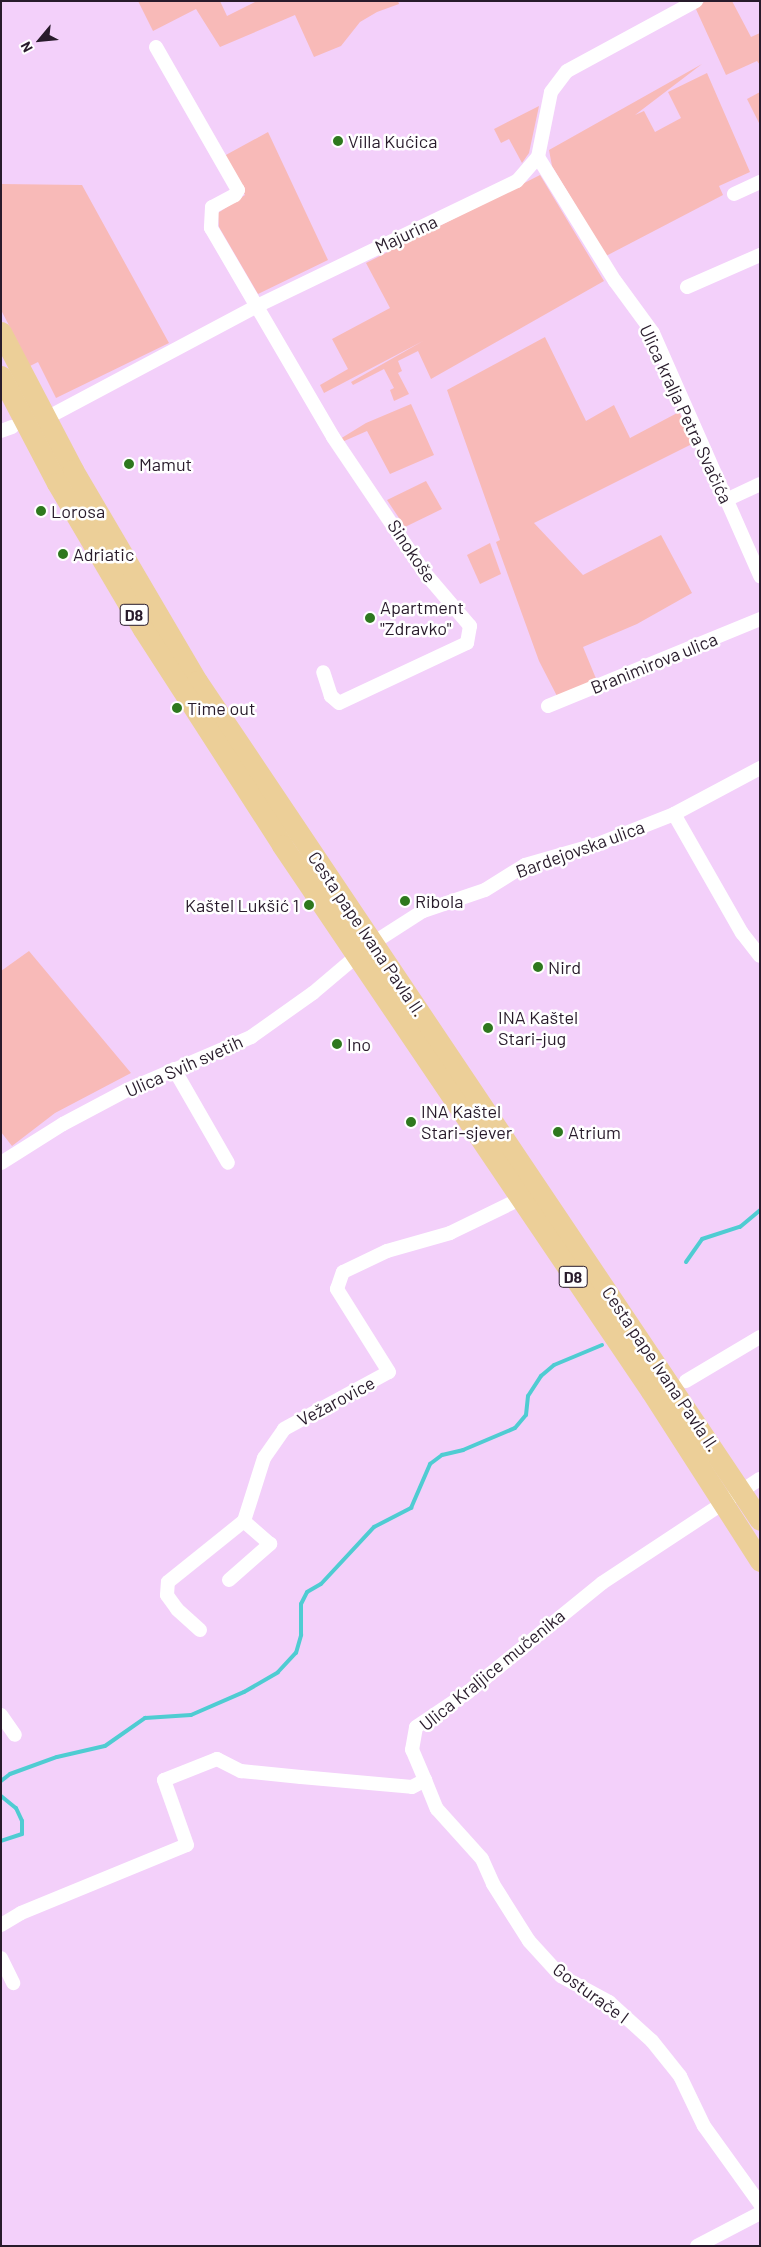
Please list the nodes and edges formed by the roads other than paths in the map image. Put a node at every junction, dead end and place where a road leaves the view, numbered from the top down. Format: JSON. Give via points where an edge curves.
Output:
{"nodes":[{"id":1,"x":696,"y":1,"type":"edge"},
{"id":2,"x":156,"y":47,"type":"dead end"},
{"id":3,"x":538,"y":157,"type":"junction"},
{"id":4,"x":760,"y":182,"type":"edge"},
{"id":5,"x":734,"y":194,"type":"dead end"},
{"id":6,"x":760,"y":255,"type":"edge"},
{"id":7,"x":687,"y":287,"type":"dead end"},
{"id":8,"x":257,"y":306,"type":"junction"},
{"id":9,"x":1,"y":332,"type":"edge"},
{"id":10,"x":1,"y":376,"type":"edge"},
{"id":11,"x":56,"y":413,"type":"dead end"},
{"id":12,"x":760,"y":484,"type":"edge"},
{"id":13,"x":726,"y":500,"type":"junction"},
{"id":14,"x":760,"y":576,"type":"edge"},
{"id":15,"x":760,"y":619,"type":"edge"},
{"id":16,"x":322,"y":672,"type":"dead end"},
{"id":17,"x":548,"y":706,"type":"dead end"},
{"id":18,"x":760,"y":768,"type":"edge"},
{"id":19,"x":674,"y":814,"type":"junction"},
{"id":20,"x":365,"y":949,"type":"junction"},
{"id":21,"x":760,"y":956,"type":"edge"},
{"id":22,"x":174,"y":1069,"type":"junction"},
{"id":23,"x":228,"y":1163,"type":"dead end"},
{"id":24,"x":1,"y":1164,"type":"edge"},
{"id":25,"x":520,"y":1199,"type":"junction"},
{"id":26,"x":760,"y":1336,"type":"edge"},
{"id":27,"x":686,"y":1381,"type":"dead end"},
{"id":28,"x":760,"y":1478,"type":"edge"},
{"id":29,"x":760,"y":1520,"type":"edge"},
{"id":30,"x":244,"y":1521,"type":"junction"},
{"id":31,"x":760,"y":1561,"type":"edge"},
{"id":32,"x":229,"y":1580,"type":"dead end"},
{"id":33,"x":200,"y":1630,"type":"dead end"},
{"id":34,"x":1,"y":1715,"type":"edge"},
{"id":35,"x":15,"y":1735,"type":"dead end"},
{"id":36,"x":425,"y":1780,"type":"junction"},
{"id":37,"x":1,"y":1925,"type":"edge"},
{"id":38,"x":1,"y":1958,"type":"edge"},
{"id":39,"x":12,"y":1983,"type":"dead end"},
{"id":40,"x":760,"y":2204,"type":"edge"},
{"id":41,"x":760,"y":2213,"type":"edge"},
{"id":42,"x":697,"y":2246,"type":"edge"}],
"edges":[{"from":1,"to":3,"type":"street","name":"Majurina","via":[[567,71],[551,92]]},
{"from":2,"to":8,"type":"street","via":[[238,190],[235,195],[212,207],[211,228]]},
{"from":3,"to":8,"type":"street","name":"Majurina","via":[[517,181]]},
{"from":3,"to":13,"type":"street","name":"Ulica kralja Petra Svačića","via":[[615,281],[653,333]]},
{"from":4,"to":5,"type":"street"},
{"from":6,"to":7,"type":"street"},
{"from":8,"to":11,"type":"street","name":"Majurina"},
{"from":8,"to":16,"type":"street","name":"Sinokoše","via":[[333,437],[424,572],[470,626],[466,643],[339,703],[331,696]]},
{"from":9,"to":20,"type":"main road","name":"Cesta pape Ivana Pavla II.","number":"D8","via":[[73,470],[197,681]]},
{"from":10,"to":20,"type":"main road","name":"Cesta pape Ivana Pavla II.","number":"D8","via":[[57,483],[143,629],[282,845]]},
{"from":12,"to":13,"type":"street"},
{"from":13,"to":14,"type":"street","name":"Ulica kralja Petra Svačića"},
{"from":15,"to":17,"type":"street","name":"Branimirova ulica"},
{"from":18,"to":19,"type":"street","name":"Bardejovska ulica"},
{"from":19,"to":20,"type":"street","name":"Bardejovska ulica","via":[[598,844],[525,865],[485,890],[423,911]]},
{"from":19,"to":21,"type":"street","via":[[742,933]]},
{"from":20,"to":22,"type":"street","name":"Ulica Svih svetih","via":[[313,993],[251,1037]]},
{"from":20,"to":25,"type":"main road","name":"Cesta pape Ivana Pavla II.","number":"D8"},
{"from":20,"to":29,"type":"main road","name":"Cesta pape Ivana Pavla II.","number":"D8"},
{"from":22,"to":23,"type":"street"},
{"from":22,"to":24,"type":"street","name":"Ulica Svih svetih","via":[[63,1124]]},
{"from":25,"to":30,"type":"street","name":"Vežarovice","via":[[450,1233],[387,1251],[343,1272],[337,1289],[389,1372],[284,1429],[264,1458]]},
{"from":25,"to":31,"type":"main road","name":"Cesta pape Ivana Pavla II.","number":"D8","via":[[651,1391]]},
{"from":26,"to":27,"type":"street"},
{"from":28,"to":36,"type":"street","name":"Ulica Kraljice mučenika","via":[[602,1583],[468,1692],[416,1727],[412,1750]]},
{"from":30,"to":32,"type":"street","via":[[270,1544]]},
{"from":30,"to":33,"type":"street","via":[[168,1582],[167,1595]]},
{"from":34,"to":35,"type":"street"},
{"from":36,"to":37,"type":"street","via":[[412,1787],[284,1776],[241,1771],[217,1759],[164,1780],[187,1845],[22,1913]]},
{"from":36,"to":40,"type":"street","name":"Gosturače I","via":[[437,1808],[482,1859],[493,1884],[529,1941],[560,1976],[609,2002],[652,2042],[680,2076],[704,2126]]},
{"from":38,"to":39,"type":"street"},
{"from":41,"to":42,"type":"street"}]}
